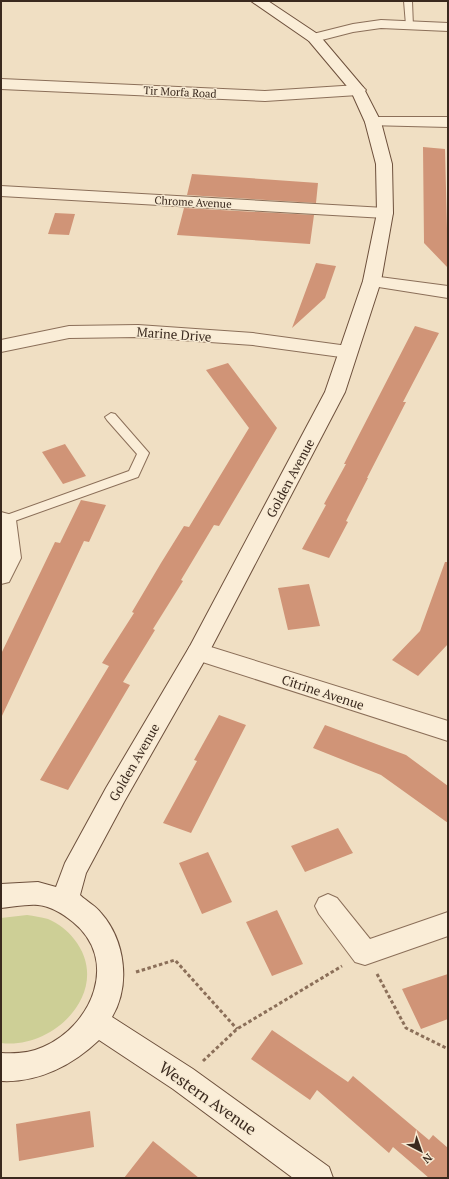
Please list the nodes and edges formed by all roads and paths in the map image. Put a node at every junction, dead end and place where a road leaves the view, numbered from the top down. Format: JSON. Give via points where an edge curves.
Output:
{"nodes":[{"id":1,"x":258,"y":1,"type":"edge"},
{"id":2,"x":408,"y":1,"type":"edge"},
{"id":3,"x":410,"y":25,"type":"junction"},
{"id":4,"x":448,"y":27,"type":"edge"},
{"id":5,"x":314,"y":38,"type":"junction"},
{"id":6,"x":1,"y":84,"type":"edge"},
{"id":7,"x":358,"y":90,"type":"junction"},
{"id":8,"x":373,"y":122,"type":"junction"},
{"id":9,"x":448,"y":122,"type":"edge"},
{"id":10,"x":1,"y":192,"type":"edge"},
{"id":11,"x":385,"y":213,"type":"junction"},
{"id":12,"x":372,"y":281,"type":"junction"},
{"id":13,"x":448,"y":292,"type":"edge"},
{"id":14,"x":1,"y":346,"type":"edge"},
{"id":15,"x":348,"y":352,"type":"junction"},
{"id":16,"x":111,"y":417,"type":"dead end"},
{"id":17,"x":3,"y":520,"type":"edge"},
{"id":18,"x":1,"y":576,"type":"edge"},
{"id":19,"x":198,"y":652,"type":"junction"},
{"id":20,"x":448,"y":732,"type":"edge"},
{"id":21,"x":1,"y":896,"type":"edge"},
{"id":22,"x":65,"y":900,"type":"junction"},
{"id":23,"x":328,"y":906,"type":"dead end"},
{"id":24,"x":448,"y":924,"type":"edge"},
{"id":25,"x":365,"y":953,"type":"junction"},
{"id":26,"x":111,"y":980,"type":"junction"},
{"id":27,"x":96,"y":1022,"type":"junction"},
{"id":28,"x":237,"y":1029,"type":"junction"},
{"id":29,"x":448,"y":1049,"type":"edge"},
{"id":30,"x":1,"y":1067,"type":"edge"},
{"id":31,"x":184,"y":1079,"type":"junction"},
{"id":32,"x":318,"y":1178,"type":"edge"}],
"edges":[{"from":1,"to":5,"type":"street","name":"Golden Avenue"},
{"from":2,"to":3,"type":"lane"},
{"from":3,"to":4,"type":"street"},
{"from":3,"to":5,"type":"street","via":[[381,24]]},
{"from":5,"to":7,"type":"street","name":"Golden Avenue"},
{"from":6,"to":7,"type":"street","name":"Tir Morfa Road","via":[[265,96]]},
{"from":7,"to":8,"type":"street","name":"Golden Avenue"},
{"from":8,"to":9,"type":"street"},
{"from":8,"to":11,"type":"street","name":"Golden Avenue","via":[[384,164]]},
{"from":10,"to":11,"type":"street","name":"Chrome Avenue"},
{"from":11,"to":12,"type":"street","name":"Golden Avenue"},
{"from":12,"to":13,"type":"street"},
{"from":12,"to":15,"type":"street","name":"Golden Avenue"},
{"from":14,"to":15,"type":"street","name":"Marine Drive","via":[[69,332],[138,331],[253,339]]},
{"from":15,"to":19,"type":"street","name":"Golden Avenue","via":[[335,392]]},
{"from":16,"to":17,"type":"lane","via":[[143,453],[134,474]]},
{"from":17,"to":18,"type":"street","via":[[10,558]]},
{"from":19,"to":20,"type":"street","name":"Citrine Avenue"},
{"from":19,"to":22,"type":"street","name":"Golden Avenue","via":[[111,802],[74,872]]},
{"from":21,"to":22,"type":"street","via":[[16,893],[41,894]]},
{"from":22,"to":26,"type":"street","via":[[86,914],[101,932],[110,955]]},
{"from":23,"to":25,"type":"street"},
{"from":24,"to":25,"type":"street"},
{"from":25,"to":28,"type":"path"},
{"from":25,"to":29,"type":"path","via":[[406,1028]]},
{"from":26,"to":27,"type":"street","via":[[106,1002]]},
{"from":26,"to":28,"type":"path","via":[[175,960]]},
{"from":27,"to":30,"type":"street","via":[[73,1046],[45,1062],[12,1068]]},
{"from":27,"to":31,"type":"street","name":"Western Avenue"},
{"from":28,"to":31,"type":"path"},
{"from":31,"to":32,"type":"street","name":"Western Avenue"}]}
